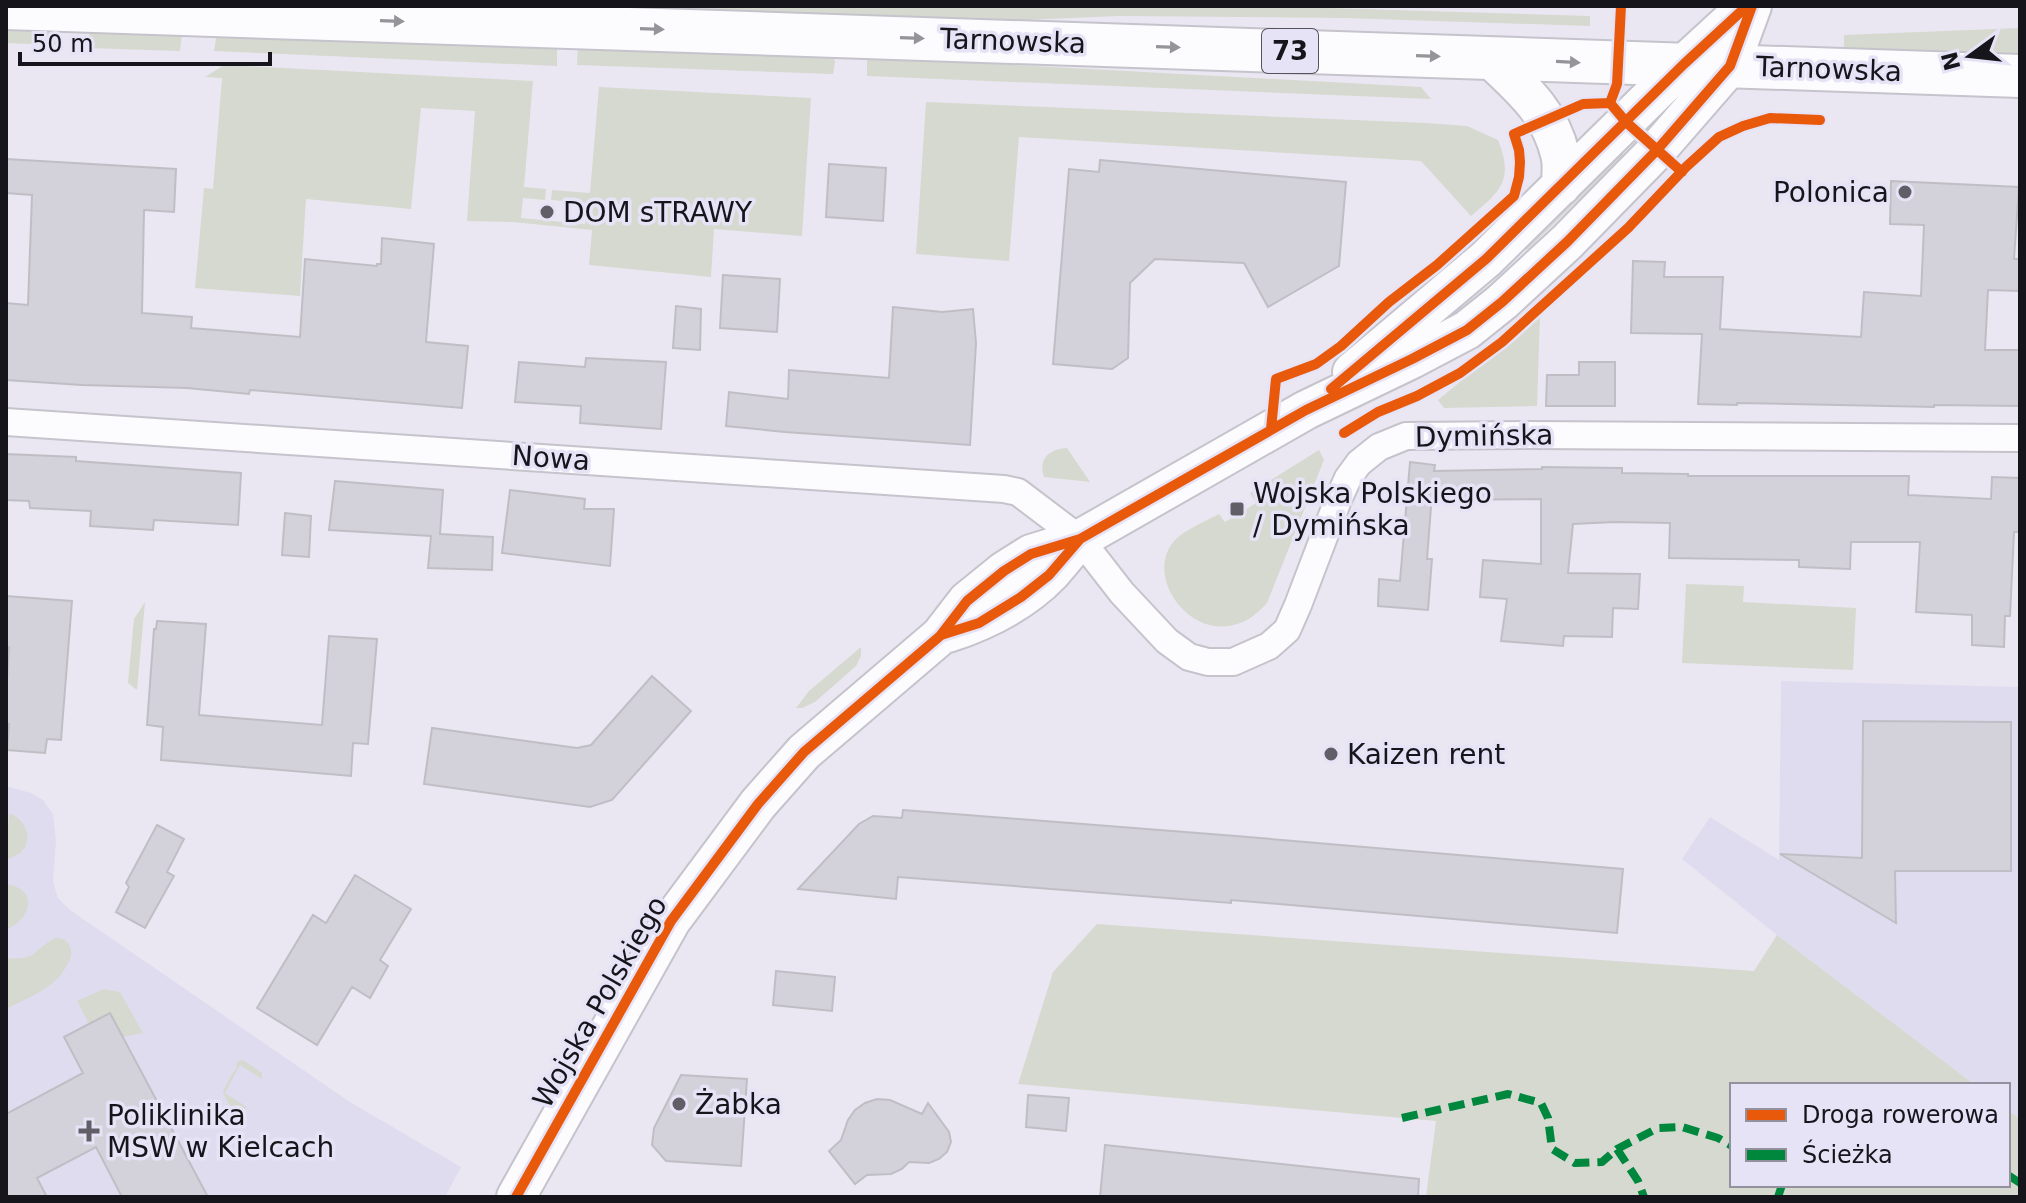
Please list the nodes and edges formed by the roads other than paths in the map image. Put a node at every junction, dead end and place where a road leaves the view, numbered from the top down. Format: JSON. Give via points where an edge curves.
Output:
{"nodes":[{"id":1,"x":1750,"y":6,"type":"edge"},
{"id":2,"x":6,"y":8,"type":"edge"},
{"id":3,"x":1490,"y":58,"type":"junction"},
{"id":4,"x":1684,"y":64,"type":"junction"},
{"id":5,"x":1730,"y":66,"type":"junction"},
{"id":6,"x":2020,"y":76,"type":"edge"},
{"id":7,"x":1561,"y":186,"type":"junction"},
{"id":8,"x":1306,"y":410,"type":"junction"},
{"id":9,"x":6,"y":422,"type":"edge"},
{"id":10,"x":2020,"y":438,"type":"edge"},
{"id":11,"x":1080,"y":539,"type":"junction"},
{"id":12,"x":516,"y":1197,"type":"edge"}],
"edges":[{"from":1,"to":4,"type":"street","name":"Wojska Polskiego"},
{"from":1,"to":5,"type":"street","name":"Wojska Polskiego"},
{"from":2,"to":3,"type":"main road","name":"Tarnowska","number":"73","one_way":true},
{"from":3,"to":4,"type":"main road","name":"Tarnowska","number":"73","one_way":true},
{"from":3,"to":7,"type":"street","via":[[1537,104],[1561,156]]},
{"from":4,"to":5,"type":"main road","name":"Tarnowska","number":"73"},
{"from":4,"to":7,"type":"street","name":"Wojska Polskiego"},
{"from":5,"to":6,"type":"main road","name":"Tarnowska","number":"73"},
{"from":5,"to":8,"type":"street","name":"Wojska Polskiego","via":[[1657,150],[1502,302],[1467,330]]},
{"from":7,"to":8,"type":"street","name":"Wojska Polskiego","via":[[1486,259]]},
{"from":8,"to":11,"type":"street","name":"Wojska Polskiego"},
{"from":9,"to":11,"type":"street","name":"Nowa","via":[[1004,489],[1018,492]]},
{"from":10,"to":11,"type":"street","name":"Dymińska","via":[[1406,436],[1379,447],[1348,478],[1287,630],[1269,646],[1233,662],[1189,657],[1167,641]]},
{"from":11,"to":12,"type":"street","name":"Wojska Polskiego","via":[[1031,554],[967,601],[940,636],[804,752],[758,804],[671,921]]}]}
